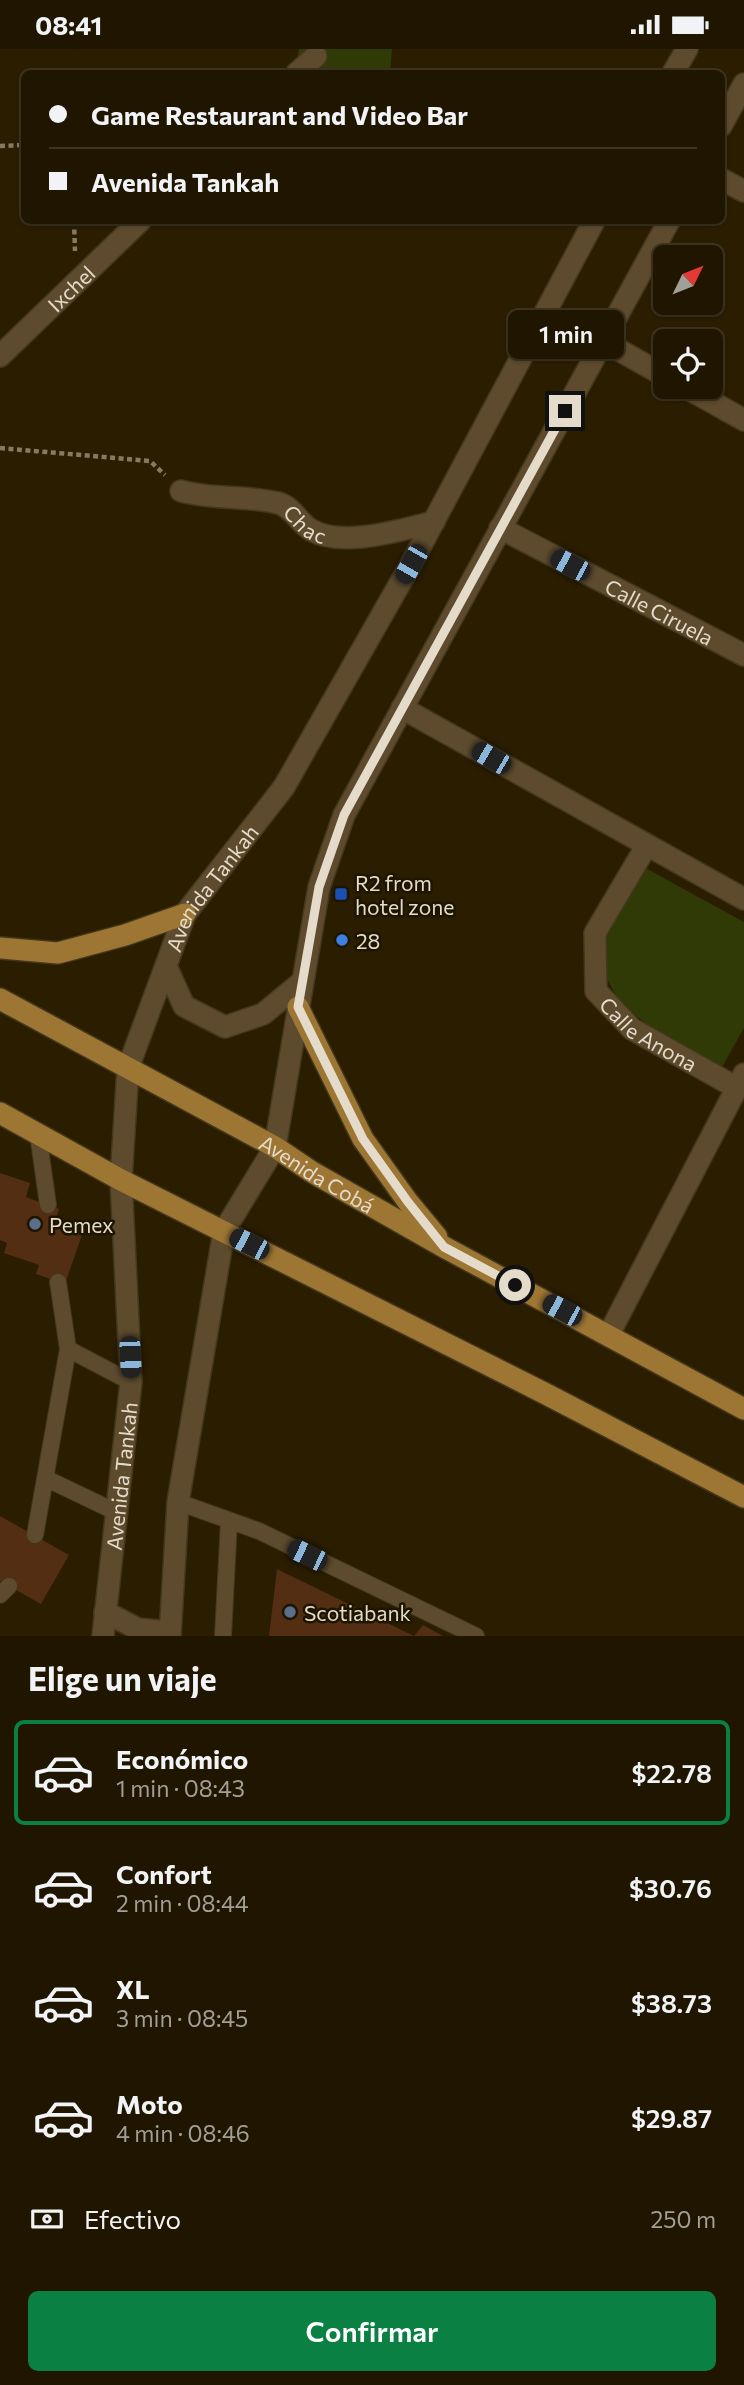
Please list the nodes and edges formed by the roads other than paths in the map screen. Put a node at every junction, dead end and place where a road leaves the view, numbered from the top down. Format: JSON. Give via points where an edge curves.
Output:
{"nodes":[{"id":1,"x":687,"y":49,"type":"edge"},
{"id":2,"x":316,"y":56,"type":"dead end"},
{"id":3,"x":300,"y":70,"type":"edge"},
{"id":4,"x":675,"y":70,"type":"edge"},
{"id":5,"x":744,"y":84,"type":"edge"},
{"id":6,"x":725,"y":119,"type":"edge"},
{"id":7,"x":725,"y":181,"type":"edge"},
{"id":8,"x":744,"y":191,"type":"edge"},
{"id":9,"x":137,"y":224,"type":"edge"},
{"id":10,"x":592,"y":224,"type":"edge"},
{"id":11,"x":667,"y":224,"type":"edge"},
{"id":12,"x":540,"y":319,"type":"junction"},
{"id":13,"x":603,"y":341,"type":"junction"},
{"id":14,"x":0,"y":356,"type":"edge"},
{"id":15,"x":653,"y":369,"type":"edge"},
{"id":16,"x":706,"y":399,"type":"edge"},
{"id":17,"x":744,"y":420,"type":"edge"},
{"id":18,"x":181,"y":491,"type":"road end"},
{"id":19,"x":433,"y":522,"type":"junction"},
{"id":20,"x":500,"y":528,"type":"junction"},
{"id":21,"x":744,"y":655,"type":"edge"},
{"id":22,"x":402,"y":708,"type":"junction"},
{"id":23,"x":647,"y":845,"type":"junction"},
{"id":24,"x":744,"y":899,"type":"edge"},
{"id":25,"x":185,"y":914,"type":"junction"},
{"id":26,"x":0,"y":948,"type":"edge"},
{"id":27,"x":166,"y":965,"type":"junction"},
{"id":28,"x":303,"y":981,"type":"junction"},
{"id":29,"x":0,"y":999,"type":"edge"},
{"id":30,"x":298,"y":1007,"type":"junction"},
{"id":31,"x":128,"y":1068,"type":"junction"},
{"id":32,"x":740,"y":1081,"type":"edge"},
{"id":33,"x":0,"y":1113,"type":"edge"},
{"id":34,"x":38,"y":1134,"type":"junction"},
{"id":35,"x":275,"y":1147,"type":"junction"},
{"id":36,"x":121,"y":1180,"type":"junction"},
{"id":37,"x":48,"y":1205,"type":"dead end"},
{"id":38,"x":224,"y":1231,"type":"junction"},
{"id":39,"x":444,"y":1247,"type":"junction"},
{"id":40,"x":58,"y":1282,"type":"dead end"},
{"id":41,"x":609,"y":1335,"type":"junction"},
{"id":42,"x":68,"y":1349,"type":"junction"},
{"id":43,"x":131,"y":1382,"type":"junction"},
{"id":44,"x":744,"y":1409,"type":"edge"},
{"id":45,"x":45,"y":1478,"type":"junction"},
{"id":46,"x":744,"y":1497,"type":"edge"},
{"id":47,"x":178,"y":1502,"type":"junction"},
{"id":48,"x":117,"y":1512,"type":"junction"},
{"id":49,"x":229,"y":1521,"type":"junction"},
{"id":50,"x":35,"y":1535,"type":"dead end"},
{"id":51,"x":105,"y":1612,"type":"junction"},
{"id":52,"x":170,"y":1634,"type":"edge"},
{"id":53,"x":103,"y":1636,"type":"edge"},
{"id":54,"x":223,"y":1636,"type":"edge"},
{"id":55,"x":476,"y":1636,"type":"edge"}],
"edges":[{"from":1,"to":4,"type":"street"},
{"from":2,"to":3,"type":"street"},
{"from":5,"to":6,"type":"street"},
{"from":7,"to":8,"type":"street"},
{"from":9,"to":14,"type":"street","name":"Ixchel"},
{"from":10,"to":12,"type":"street","name":"Avenida Tankah"},
{"from":11,"to":13,"type":"street"},
{"from":12,"to":13,"type":"street"},
{"from":12,"to":19,"type":"street","name":"Avenida Tankah"},
{"from":13,"to":15,"type":"street"},
{"from":13,"to":20,"type":"street"},
{"from":16,"to":17,"type":"street"},
{"from":18,"to":19,"type":"street","name":"Chac","via":[[286,505],[310,529],[336,538]]},
{"from":19,"to":25,"type":"street","name":"Avenida Tankah","via":[[284,787]]},
{"from":20,"to":21,"type":"street","name":"Calle Ciruela"},
{"from":20,"to":22,"type":"street"},
{"from":22,"to":23,"type":"street"},
{"from":22,"to":28,"type":"street","via":[[344,815],[319,887]]},
{"from":23,"to":24,"type":"street"},
{"from":23,"to":32,"type":"street","name":"Calle Anona","via":[[595,933],[596,991],[632,1029]]},
{"from":25,"to":26,"type":"main road","via":[[58,953]]},
{"from":25,"to":27,"type":"street","name":"Avenida Tankah"},
{"from":27,"to":28,"type":"street","via":[[184,1006],[225,1027],[263,1014]]},
{"from":27,"to":31,"type":"street","name":"Avenida Tankah"},
{"from":28,"to":30,"type":"street"},
{"from":29,"to":31,"type":"main road","name":"Avenida Cobá"},
{"from":30,"to":35,"type":"street"},
{"from":30,"to":39,"type":"main road","via":[[363,1139]]},
{"from":31,"to":35,"type":"main road","name":"Avenida Cobá"},
{"from":31,"to":36,"type":"street","name":"Avenida Tankah"},
{"from":32,"to":41,"type":"street","name":"Calle Anona"},
{"from":33,"to":34,"type":"main road"},
{"from":34,"to":36,"type":"main road"},
{"from":34,"to":37,"type":"lane"},
{"from":35,"to":38,"type":"street"},
{"from":35,"to":39,"type":"main road","name":"Avenida Cobá"},
{"from":36,"to":38,"type":"main road"},
{"from":36,"to":43,"type":"street","name":"Avenida Tankah"},
{"from":38,"to":46,"type":"main road"},
{"from":38,"to":47,"type":"street"},
{"from":39,"to":41,"type":"main road","name":"Avenida Cobá"},
{"from":40,"to":42,"type":"lane"},
{"from":41,"to":44,"type":"main road","name":"Avenida Cobá"},
{"from":42,"to":43,"type":"lane"},
{"from":42,"to":45,"type":"lane"},
{"from":43,"to":48,"type":"street","name":"Avenida Tankah"},
{"from":45,"to":48,"type":"lane"},
{"from":45,"to":50,"type":"lane"},
{"from":47,"to":49,"type":"lane"},
{"from":47,"to":52,"type":"street"},
{"from":48,"to":51,"type":"street","name":"Avenida Tankah"},
{"from":49,"to":54,"type":"lane"},
{"from":49,"to":55,"type":"lane","via":[[259,1531]]},
{"from":51,"to":52,"type":"street","via":[[138,1629]]},
{"from":51,"to":53,"type":"street","name":"Avenida Tankah"}]}
